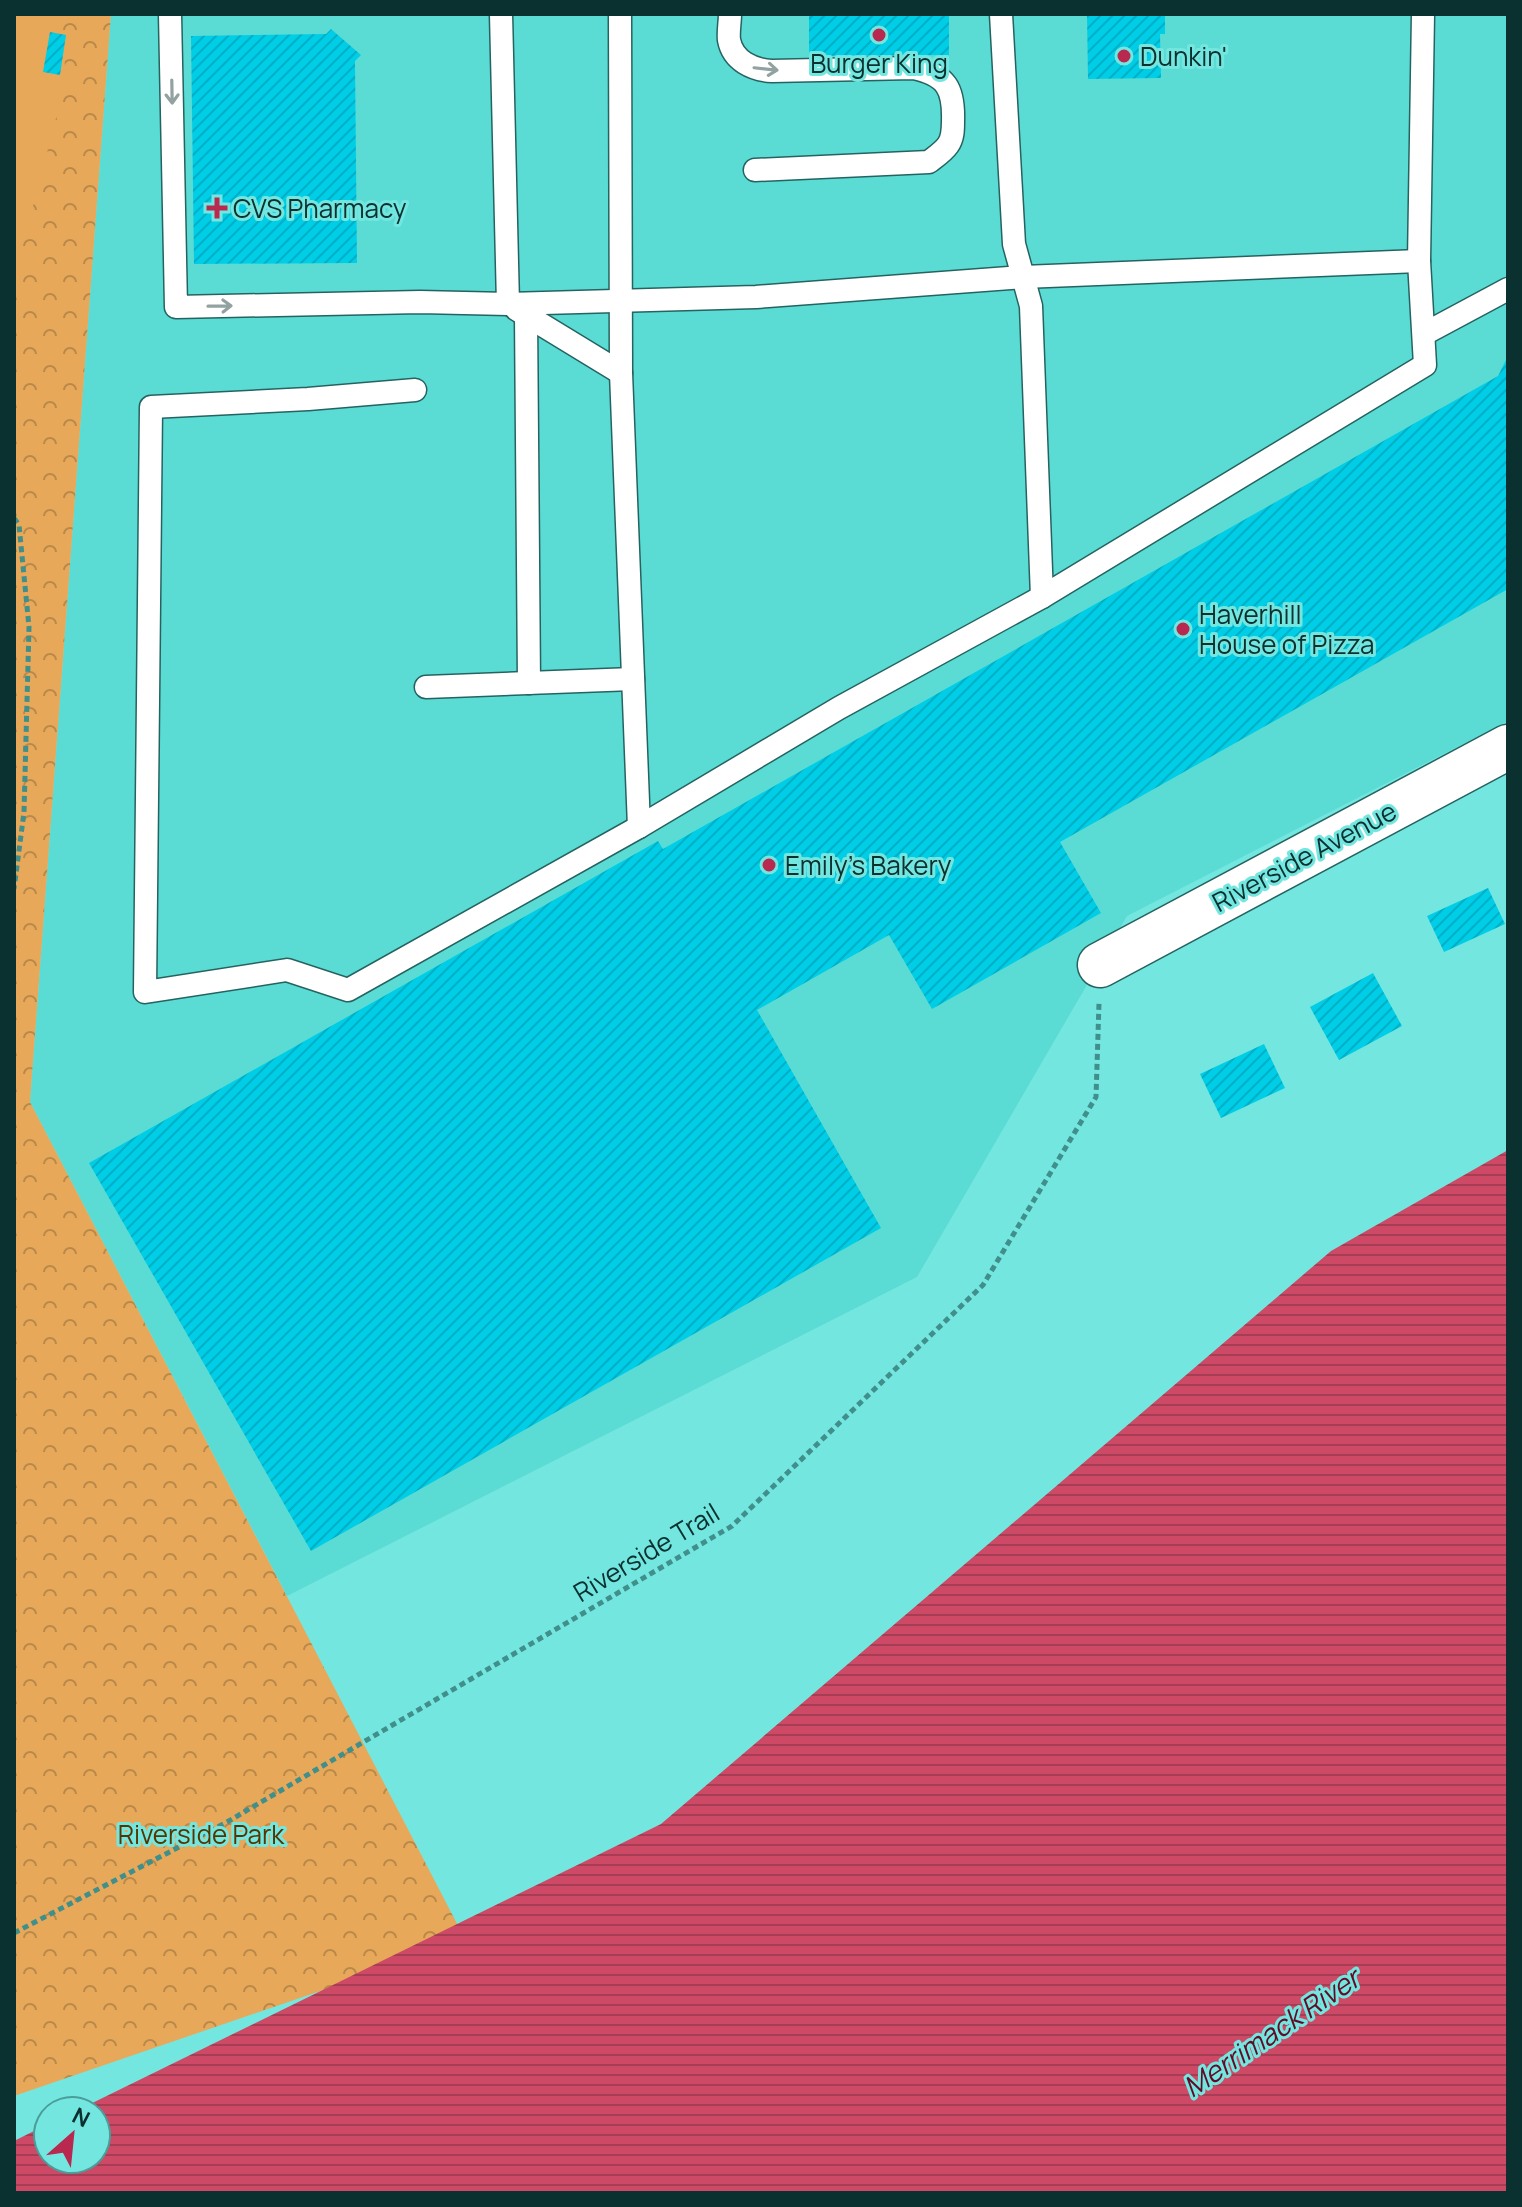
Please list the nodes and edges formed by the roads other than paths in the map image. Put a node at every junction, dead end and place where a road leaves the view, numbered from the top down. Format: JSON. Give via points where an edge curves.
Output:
{"nodes":[{"id":1,"x":170,"y":14,"type":"edge"},
{"id":2,"x":501,"y":14,"type":"edge"},
{"id":3,"x":620,"y":14,"type":"edge"},
{"id":4,"x":730,"y":14,"type":"edge"},
{"id":5,"x":1001,"y":14,"type":"edge"},
{"id":6,"x":1423,"y":14,"type":"edge"},
{"id":7,"x":755,"y":170,"type":"dead end"},
{"id":8,"x":1419,"y":261,"type":"junction"},
{"id":9,"x":1023,"y":277,"type":"junction"},
{"id":10,"x":1508,"y":289,"type":"edge"},
{"id":11,"x":621,"y":301,"type":"junction"},
{"id":12,"x":517,"y":310,"type":"junction"},
{"id":13,"x":1424,"y":334,"type":"junction"},
{"id":14,"x":621,"y":373,"type":"junction"},
{"id":15,"x":415,"y":390,"type":"dead end"},
{"id":16,"x":1042,"y":597,"type":"junction"},
{"id":17,"x":633,"y":679,"type":"junction"},
{"id":18,"x":529,"y":683,"type":"junction"},
{"id":19,"x":426,"y":687,"type":"dead end"},
{"id":20,"x":1508,"y":747,"type":"edge"},
{"id":21,"x":639,"y":827,"type":"junction"},
{"id":22,"x":1100,"y":965,"type":"road end"}],
"edges":[{"from":1,"to":12,"type":"lane","one_way":true,"via":[[176,307],[420,302]]},
{"from":2,"to":12,"type":"lane"},
{"from":3,"to":11,"type":"lane"},
{"from":4,"to":7,"type":"lane","one_way":true,"via":[[733,51],[750,67],[913,68],[935,75],[954,100],[953,135],[929,162]]},
{"from":5,"to":9,"type":"lane","via":[[1014,244]]},
{"from":6,"to":8,"type":"lane"},
{"from":8,"to":9,"type":"lane"},
{"from":8,"to":13,"type":"lane"},
{"from":9,"to":11,"type":"lane","via":[[756,297]]},
{"from":9,"to":16,"type":"lane","via":[[1031,306]]},
{"from":10,"to":13,"type":"lane"},
{"from":11,"to":12,"type":"lane"},
{"from":11,"to":14,"type":"lane"},
{"from":12,"to":14,"type":"lane"},
{"from":12,"to":18,"type":"lane"},
{"from":13,"to":16,"type":"lane","via":[[1425,365]]},
{"from":14,"to":17,"type":"lane"},
{"from":15,"to":21,"type":"lane","via":[[151,407],[145,992],[287,970],[348,990]]},
{"from":16,"to":21,"type":"lane","via":[[839,708]]},
{"from":17,"to":18,"type":"lane"},
{"from":17,"to":21,"type":"lane"},
{"from":18,"to":19,"type":"lane"},
{"from":20,"to":22,"type":"street","name":"Riverside Avenue"}]}
